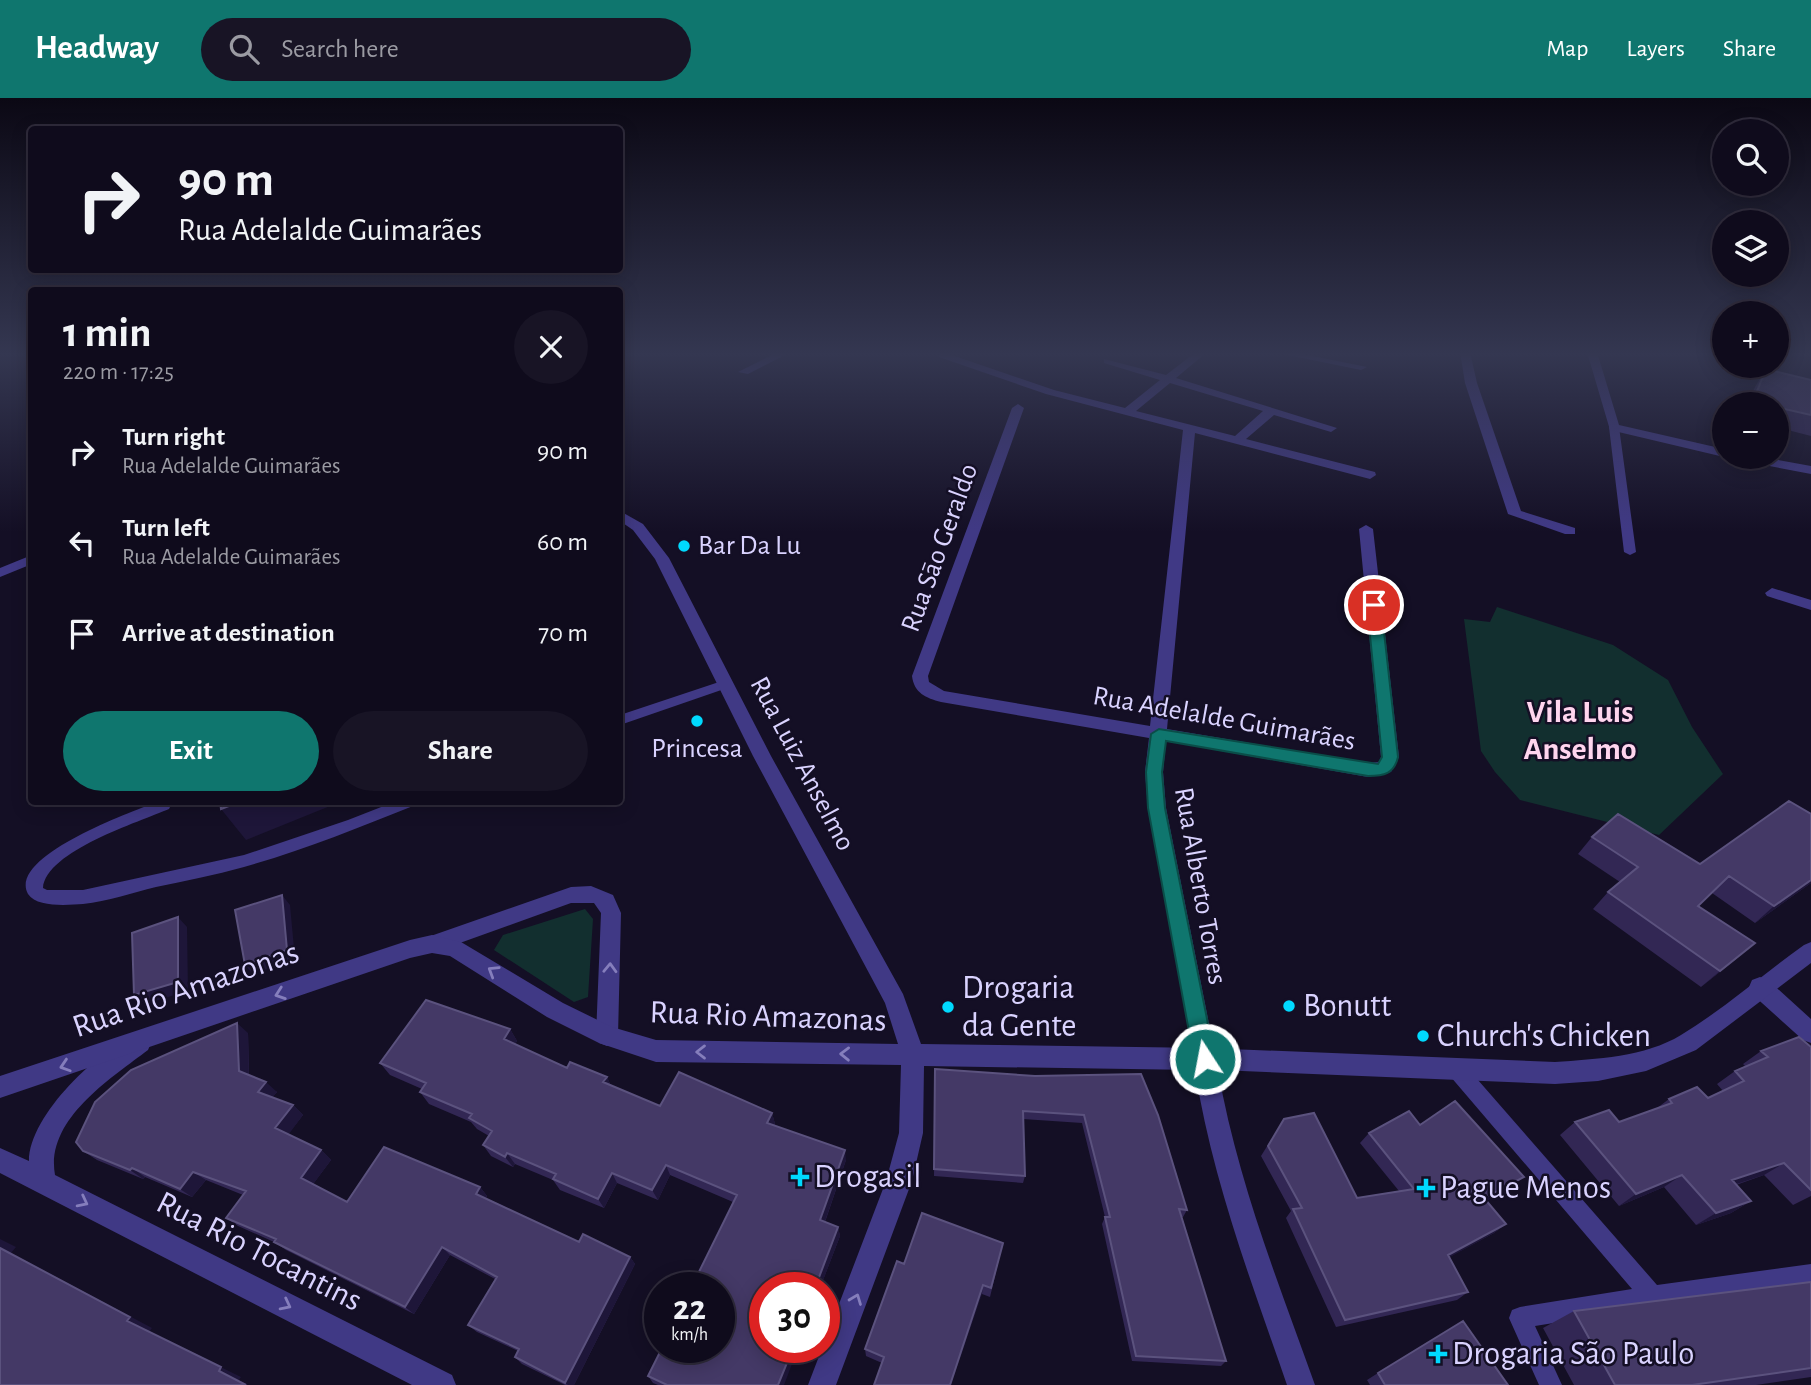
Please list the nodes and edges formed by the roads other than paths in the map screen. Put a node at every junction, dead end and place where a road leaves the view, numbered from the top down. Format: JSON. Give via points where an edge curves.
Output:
{"nodes":[{"id":1,"x":1017,"y":412,"type":"edge"},
{"id":2,"x":1127,"y":412,"type":"edge"},
{"id":3,"x":1270,"y":412,"type":"edge"},
{"id":4,"x":1279,"y":412,"type":"edge"},
{"id":5,"x":1481,"y":412,"type":"edge"},
{"id":6,"x":1609,"y":412,"type":"edge"},
{"id":7,"x":1614,"y":427,"type":"junction"},
{"id":8,"x":1189,"y":428,"type":"junction"},
{"id":9,"x":1331,"y":428,"type":"dead end"},
{"id":10,"x":1237,"y":441,"type":"junction"},
{"id":11,"x":1712,"y":450,"type":"edge"},
{"id":12,"x":1789,"y":466,"type":"edge"},
{"id":13,"x":1811,"y":470,"type":"edge"},
{"id":14,"x":1370,"y":475,"type":"dead end"},
{"id":15,"x":623,"y":516,"type":"edge"},
{"id":16,"x":1366,"y":529,"type":"dead end"},
{"id":17,"x":1570,"y":531,"type":"dead end"},
{"id":18,"x":1630,"y":552,"type":"dead end"},
{"id":19,"x":28,"y":561,"type":"edge"},
{"id":20,"x":0,"y":573,"type":"edge"},
{"id":21,"x":1772,"y":593,"type":"dead end"},
{"id":22,"x":1811,"y":605,"type":"edge"},
{"id":23,"x":725,"y":684,"type":"junction"},
{"id":24,"x":941,"y":696,"type":"joint"},
{"id":25,"x":623,"y":719,"type":"edge"},
{"id":26,"x":1159,"y":734,"type":"junction"},
{"id":27,"x":164,"y":805,"type":"dead end"},
{"id":28,"x":400,"y":805,"type":"edge"},
{"id":29,"x":432,"y":944,"type":"junction"},
{"id":30,"x":1811,"y":951,"type":"edge"},
{"id":31,"x":1760,"y":987,"type":"junction"},
{"id":32,"x":1811,"y":1033,"type":"edge"},
{"id":33,"x":607,"y":1036,"type":"junction"},
{"id":34,"x":142,"y":1041,"type":"junction"},
{"id":35,"x":913,"y":1055,"type":"junction"},
{"id":36,"x":1205,"y":1059,"type":"junction"},
{"id":37,"x":1457,"y":1070,"type":"junction"},
{"id":38,"x":0,"y":1087,"type":"edge"},
{"id":39,"x":0,"y":1160,"type":"edge"},
{"id":40,"x":44,"y":1182,"type":"junction"},
{"id":41,"x":1811,"y":1275,"type":"edge"},
{"id":42,"x":1653,"y":1296,"type":"junction"},
{"id":43,"x":442,"y":1385,"type":"edge"},
{"id":44,"x":822,"y":1385,"type":"edge"},
{"id":45,"x":1301,"y":1385,"type":"edge"},
{"id":46,"x":1551,"y":1385,"type":"edge"}],
"edges":[{"from":1,"to":24,"type":"street","name":"Rua Sāo Geraldo","via":[[920,676],[928,691]]},
{"from":2,"to":8,"type":"street"},
{"from":3,"to":10,"type":"street"},
{"from":4,"to":9,"type":"street"},
{"from":5,"to":17,"type":"street","via":[[1514,514]]},
{"from":6,"to":7,"type":"street"},
{"from":7,"to":11,"type":"street"},
{"from":7,"to":18,"type":"lane"},
{"from":8,"to":10,"type":"street"},
{"from":8,"to":26,"type":"street","name":"Rua Alberto Torres"},
{"from":10,"to":14,"type":"street"},
{"from":12,"to":13,"type":"street"},
{"from":15,"to":23,"type":"street","name":"Rua Luiz Anselmo","via":[[638,527],[662,558]]},
{"from":16,"to":26,"type":"street","name":"Rua Adelalde Guimarães","via":[[1388,764],[1381,770],[1368,770]]},
{"from":19,"to":20,"type":"street"},
{"from":21,"to":22,"type":"street"},
{"from":23,"to":25,"type":"lane"},
{"from":23,"to":35,"type":"street","name":"Rua Luiz Anselmo","via":[[895,1001]]},
{"from":24,"to":26,"type":"street","name":"Rua Adelalde Guimarães"},
{"from":26,"to":36,"type":"street","name":"Rua Alberto Torres","via":[[1154,772],[1157,808]]},
{"from":27,"to":28,"type":"lane","via":[[51,858],[37,871],[35,891],[44,897],[83,897],[244,861]]},
{"from":33,"to":29,"type":"street","name":"Rua Rio Amazonas","one_way":true,"via":[[453,948]]},
{"from":33,"to":29,"type":"street","one_way":true,"via":[[611,913],[603,897],[571,895]]},
{"from":29,"to":34,"type":"street","name":"Rua Rio Amazonas","one_way":true},
{"from":30,"to":31,"type":"street","name":"Rua Rio Amazonas"},
{"from":31,"to":32,"type":"street"},
{"from":31,"to":37,"type":"street","name":"Rua Rio Amazonas","via":[[1688,1042],[1646,1060],[1555,1073]]},
{"from":35,"to":33,"type":"street","name":"Rua Rio Amazonas","one_way":true,"via":[[656,1051]]},
{"from":34,"to":38,"type":"street","name":"Rua Rio Amazonas","one_way":true},
{"from":34,"to":40,"type":"street","via":[[82,1088],[62,1111],[41,1155]]},
{"from":35,"to":36,"type":"street","name":"Rua Rio Amazonas"},
{"from":44,"to":35,"type":"street","name":"Rua Luiz Anselmo","one_way":true,"via":[[899,1181],[911,1133]]},
{"from":36,"to":37,"type":"street","name":"Rua Rio Amazonas"},
{"from":36,"to":45,"type":"street","name":"Rua Alberto Torres","via":[[1216,1128],[1241,1215]]},
{"from":37,"to":42,"type":"lane"},
{"from":39,"to":40,"type":"street","name":"Rua Rio Tocantins"},
{"from":40,"to":43,"type":"street","name":"Rua Rio Tocantins","one_way":true},
{"from":41,"to":42,"type":"lane"},
{"from":42,"to":46,"type":"lane","via":[[1520,1318]]}]}
